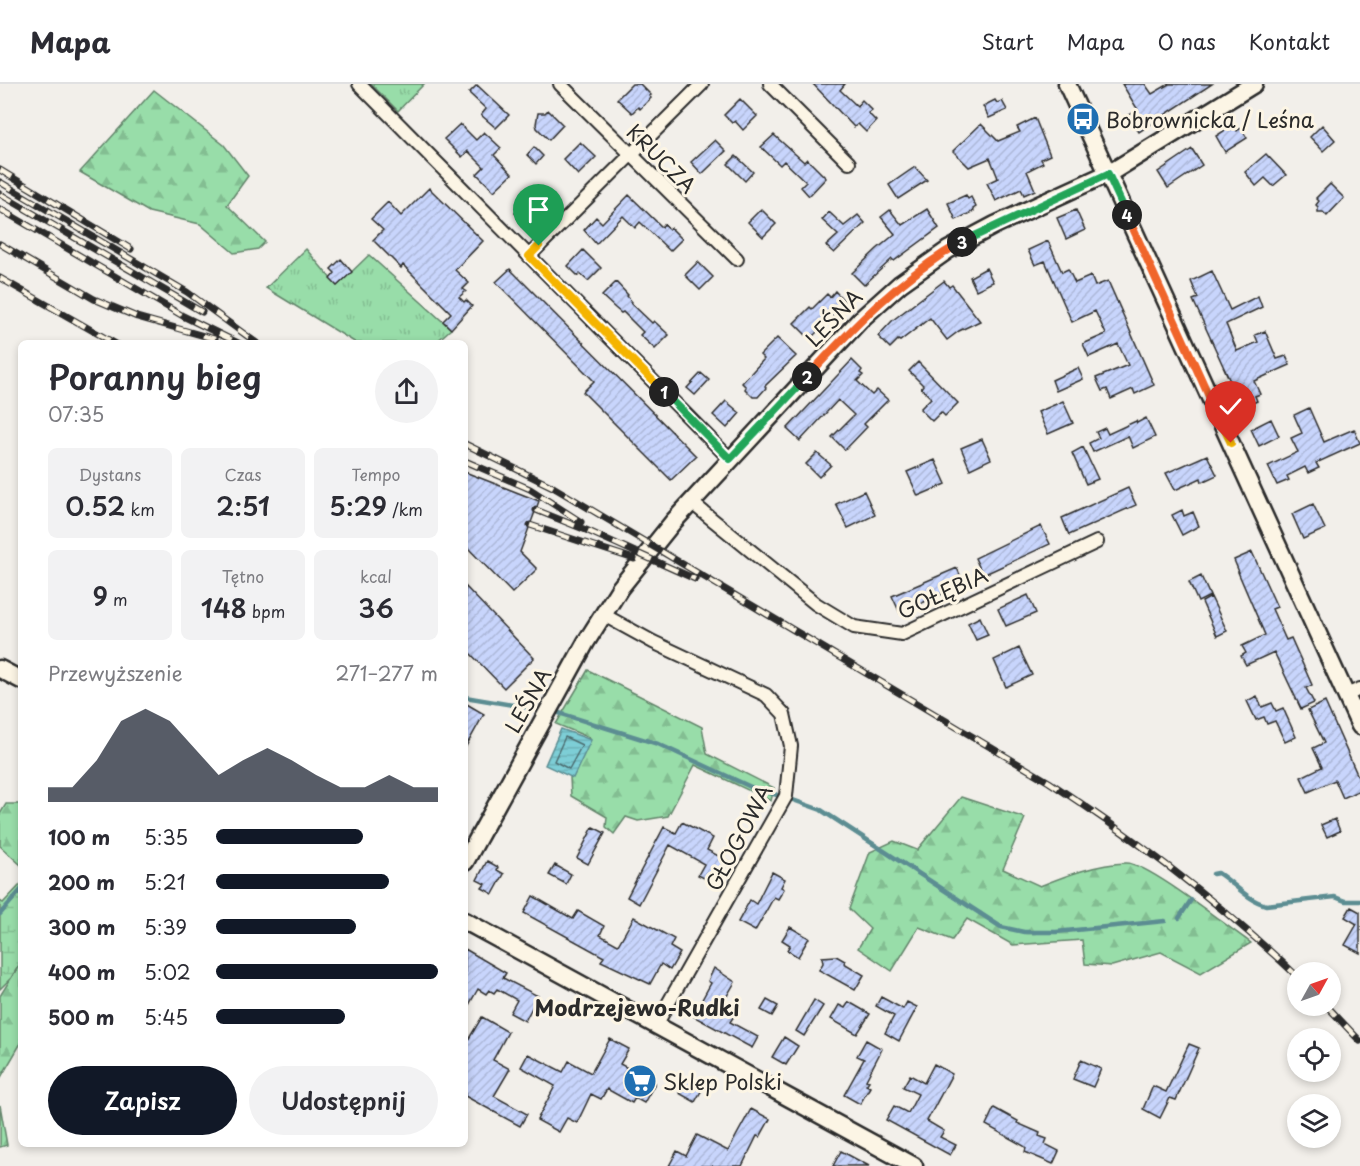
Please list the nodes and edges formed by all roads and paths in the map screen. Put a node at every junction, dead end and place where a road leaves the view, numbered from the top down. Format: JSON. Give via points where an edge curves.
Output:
{"nodes":[{"id":1,"x":359,"y":84,"type":"edge"},
{"id":2,"x":560,"y":84,"type":"edge"},
{"id":3,"x":702,"y":84,"type":"edge"},
{"id":4,"x":770,"y":84,"type":"edge"},
{"id":5,"x":1067,"y":84,"type":"edge"},
{"id":6,"x":1254,"y":84,"type":"edge"},
{"id":7,"x":631,"y":154,"type":"junction"},
{"id":8,"x":849,"y":163,"type":"dead end"},
{"id":9,"x":1108,"y":174,"type":"junction"},
{"id":10,"x":529,"y":256,"type":"junction"},
{"id":11,"x":737,"y":259,"type":"dead end"},
{"id":12,"x":730,"y":459,"type":"junction"},
{"id":13,"x":691,"y":502,"type":"junction"},
{"id":14,"x":1097,"y":542,"type":"dead end"},
{"id":15,"x":602,"y":614,"type":"junction"},
{"id":16,"x":0,"y":669,"type":"edge"},
{"id":17,"x":18,"y":678,"type":"edge"},
{"id":18,"x":1353,"y":692,"type":"edge"},
{"id":19,"x":1360,"y":726,"type":"edge"},
{"id":20,"x":468,"y":856,"type":"edge"},
{"id":21,"x":468,"y":923,"type":"edge"},
{"id":22,"x":656,"y":1025,"type":"junction"},
{"id":23,"x":914,"y":1166,"type":"edge"}],
"edges":[{"from":1,"to":10,"type":"street"},
{"from":2,"to":7,"type":"street","name":"KRUCZA"},
{"from":3,"to":7,"type":"street"},
{"from":4,"to":8,"type":"street"},
{"from":5,"to":9,"type":"street"},
{"from":6,"to":9,"type":"street","name":"LEŚNA"},
{"from":7,"to":10,"type":"street"},
{"from":7,"to":11,"type":"street","name":"KRUCZA"},
{"from":9,"to":12,"type":"street","name":"LEŚNA","via":[[977,234],[915,273],[860,320]]},
{"from":9,"to":18,"type":"street"},
{"from":10,"to":12,"type":"street"},
{"from":12,"to":13,"type":"street","name":"LEŚNA"},
{"from":13,"to":14,"type":"street","name":"GOŁĘBIA","via":[[816,604],[854,627],[902,634]]},
{"from":13,"to":15,"type":"street","name":"LEŚNA","via":[[644,556]]},
{"from":15,"to":20,"type":"street","name":"LEŚNA"},
{"from":15,"to":22,"type":"street","name":"GŁOGOWA","via":[[766,695],[784,714],[792,746],[786,796]]},
{"from":16,"to":17,"type":"street"},
{"from":18,"to":19,"type":"street"},
{"from":21,"to":22,"type":"street"},
{"from":22,"to":23,"type":"street"}]}
